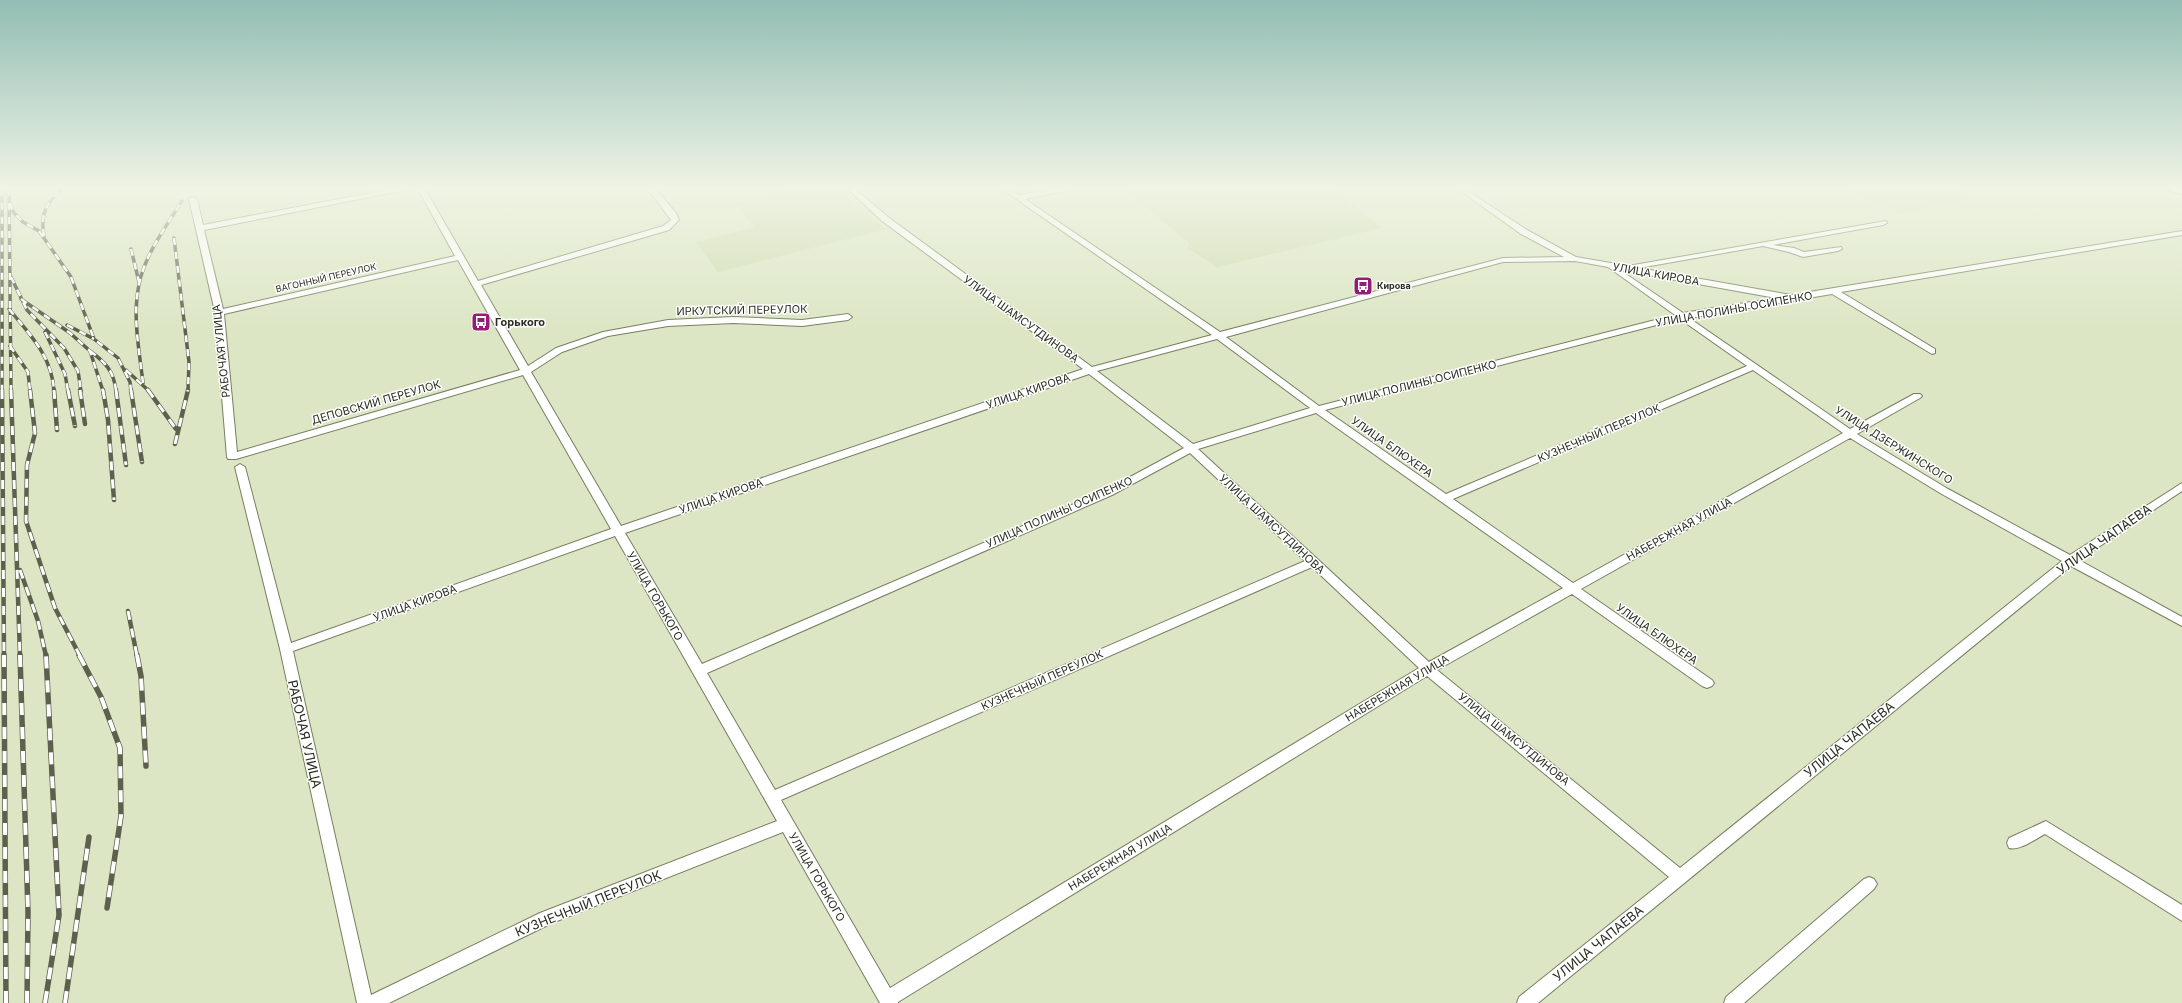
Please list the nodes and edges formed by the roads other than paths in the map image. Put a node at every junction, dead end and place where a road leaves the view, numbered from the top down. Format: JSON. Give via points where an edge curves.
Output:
{"nodes":[{"id":1,"x":202,"y":236,"type":"edge"},
{"id":2,"x":449,"y":236,"type":"edge"},
{"id":3,"x":640,"y":236,"type":"edge"},
{"id":4,"x":908,"y":236,"type":"edge"},
{"id":5,"x":1073,"y":236,"type":"edge"},
{"id":6,"x":1531,"y":236,"type":"edge"},
{"id":7,"x":1811,"y":236,"type":"edge"},
{"id":8,"x":2171,"y":236,"type":"edge"},
{"id":9,"x":1759,"y":245,"type":"junction"},
{"id":10,"x":1838,"y":249,"type":"dead end"},
{"id":11,"x":461,"y":258,"type":"junction"},
{"id":12,"x":1575,"y":259,"type":"junction"},
{"id":13,"x":1608,"y":266,"type":"junction"},
{"id":14,"x":1623,"y":268,"type":"junction"},
{"id":15,"x":476,"y":284,"type":"junction"},
{"id":16,"x":1833,"y":291,"type":"junction"},
{"id":17,"x":1791,"y":298,"type":"junction"},
{"id":18,"x":219,"y":312,"type":"junction"},
{"id":19,"x":1683,"y":316,"type":"junction"},
{"id":20,"x":848,"y":317,"type":"dead end"},
{"id":21,"x":1218,"y":335,"type":"junction"},
{"id":22,"x":1932,"y":352,"type":"dead end"},
{"id":23,"x":1754,"y":366,"type":"junction"},
{"id":24,"x":1090,"y":370,"type":"junction"},
{"id":25,"x":526,"y":371,"type":"junction"},
{"id":26,"x":1917,"y":396,"type":"dead end"},
{"id":27,"x":1317,"y":409,"type":"junction"},
{"id":28,"x":1851,"y":434,"type":"junction"},
{"id":29,"x":1191,"y":448,"type":"junction"},
{"id":30,"x":236,"y":462,"type":"junction"},
{"id":31,"x":2182,"y":486,"type":"edge"},
{"id":32,"x":1445,"y":499,"type":"junction"},
{"id":33,"x":618,"y":531,"type":"junction"},
{"id":34,"x":2069,"y":561,"type":"junction"},
{"id":35,"x":1313,"y":562,"type":"junction"},
{"id":36,"x":1571,"y":588,"type":"junction"},
{"id":37,"x":2182,"y":622,"type":"edge"},
{"id":38,"x":286,"y":649,"type":"junction"},
{"id":39,"x":1428,"y":669,"type":"junction"},
{"id":40,"x":699,"y":671,"type":"junction"},
{"id":41,"x":1707,"y":683,"type":"dead end"},
{"id":42,"x":771,"y":798,"type":"junction"},
{"id":43,"x":786,"y":824,"type":"junction"},
{"id":44,"x":2014,"y":843,"type":"dead end"},
{"id":45,"x":1680,"y":876,"type":"junction"},
{"id":46,"x":1869,"y":884,"type":"dead end"},
{"id":47,"x":2182,"y":914,"type":"edge"},
{"id":48,"x":889,"y":1001,"type":"edge"},
{"id":49,"x":365,"y":1003,"type":"edge"},
{"id":50,"x":372,"y":1003,"type":"edge"},
{"id":51,"x":1525,"y":1003,"type":"edge"},
{"id":52,"x":1732,"y":1003,"type":"edge"}],
"edges":[{"from":1,"to":18,"type":"street","name":"РАБОЧАЯ УЛИЦА"},
{"from":2,"to":11,"type":"street","name":"УЛИЦА ГОРЬКОГО"},
{"from":3,"to":15,"type":"street"},
{"from":4,"to":24,"type":"street","name":"УЛИЦА ШАМСУТДИНОВА"},
{"from":5,"to":21,"type":"street","name":"УЛИЦА БЛЮХЕРА"},
{"from":6,"to":12,"type":"street"},
{"from":7,"to":9,"type":"street"},
{"from":8,"to":16,"type":"street","name":"УЛИЦА ПОЛИНЫ ОСИПЕНКО"},
{"from":9,"to":10,"type":"street","via":[[1803,255]]},
{"from":9,"to":14,"type":"street"},
{"from":11,"to":15,"type":"street","name":"УЛИЦА ГОРЬКОГО"},
{"from":11,"to":18,"type":"street","name":"ВАГОННЫЙ ПЕРЕУЛОК"},
{"from":12,"to":13,"type":"street","name":"УЛИЦА КИРОВА"},
{"from":12,"to":21,"type":"street","name":"УЛИЦА КИРОВА","via":[[1503,260]]},
{"from":13,"to":14,"type":"street","name":"УЛИЦА КИРОВА"},
{"from":13,"to":19,"type":"street","name":"УЛИЦА ДЗЕРЖИНСКОГО"},
{"from":14,"to":17,"type":"street","name":"УЛИЦА КИРОВА"},
{"from":15,"to":25,"type":"street","name":"УЛИЦА ГОРЬКОГО"},
{"from":16,"to":17,"type":"street","name":"УЛИЦА ПОЛИНЫ ОСИПЕНКО"},
{"from":16,"to":22,"type":"street"},
{"from":17,"to":19,"type":"street","name":"УЛИЦА ПОЛИНЫ ОСИПЕНКО"},
{"from":18,"to":30,"type":"street","name":"РАБОЧАЯ УЛИЦА"},
{"from":19,"to":23,"type":"street","name":"УЛИЦА ДЗЕРЖИНСКОГО"},
{"from":19,"to":27,"type":"street","name":"УЛИЦА ПОЛИНЫ ОСИПЕНКО"},
{"from":20,"to":25,"type":"street","name":"ИРКУТСКИЙ ПЕРЕУЛОК","via":[[802,323],[733,320],[668,323],[606,334],[559,350]]},
{"from":21,"to":24,"type":"street","name":"УЛИЦА КИРОВА"},
{"from":21,"to":27,"type":"street","name":"УЛИЦА БЛЮХЕРА"},
{"from":23,"to":28,"type":"street","name":"УЛИЦА ДЗЕРЖИНСКОГО"},
{"from":23,"to":32,"type":"street","name":"КУЗНЕЧНЫЙ ПЕРЕУЛОК"},
{"from":24,"to":29,"type":"street","name":"УЛИЦА ШАМСУТДИНОВА"},
{"from":24,"to":33,"type":"street","name":"УЛИЦА КИРОВА"},
{"from":25,"to":30,"type":"street","name":"ДЕПОВСКИЙ ПЕРЕУЛОК"},
{"from":25,"to":33,"type":"street","name":"УЛИЦА ГОРЬКОГО"},
{"from":26,"to":28,"type":"street","name":"НАБЕРЕЖНАЯ УЛИЦА"},
{"from":27,"to":29,"type":"street","name":"УЛИЦА ПОЛИНЫ ОСИПЕНКО"},
{"from":27,"to":32,"type":"street","name":"УЛИЦА БЛЮХЕРА"},
{"from":28,"to":34,"type":"street","name":"УЛИЦА ДЗЕРЖИНСКОГО","via":[[1944,491]]},
{"from":28,"to":36,"type":"street","name":"НАБЕРЕЖНАЯ УЛИЦА"},
{"from":29,"to":35,"type":"street","name":"УЛИЦА ШАМСУТДИНОВА"},
{"from":29,"to":40,"type":"street","name":"УЛИЦА ПОЛИНЫ ОСИПЕНКО","via":[[1108,493]]},
{"from":30,"to":38,"type":"street","name":"РАБОЧАЯ УЛИЦА"},
{"from":31,"to":34,"type":"street","name":"УЛИЦА ЧАПАЕВА"},
{"from":32,"to":36,"type":"street","name":"УЛИЦА БЛЮХЕРА"},
{"from":33,"to":38,"type":"street","name":"УЛИЦА КИРОВА"},
{"from":33,"to":40,"type":"street","name":"УЛИЦА ГОРЬКОГО"},
{"from":34,"to":37,"type":"street","name":"УЛИЦА ДЗЕРЖИНСКОГО"},
{"from":34,"to":45,"type":"street","name":"УЛИЦА ЧАПАЕВА"},
{"from":35,"to":39,"type":"street","name":"УЛИЦА ШАМСУТДИНОВА"},
{"from":35,"to":42,"type":"street","name":"КУЗНЕЧНЫЙ ПЕРЕУЛОК"},
{"from":36,"to":39,"type":"street","name":"НАБЕРЕЖНАЯ УЛИЦА"},
{"from":36,"to":41,"type":"street","name":"УЛИЦА БЛЮХЕРА"},
{"from":38,"to":49,"type":"street","name":"РАБОЧАЯ УЛИЦА"},
{"from":39,"to":45,"type":"street","name":"УЛИЦА ШАМСУТДИНОВА"},
{"from":39,"to":48,"type":"street","name":"НАБЕРЕЖНАЯ УЛИЦА"},
{"from":40,"to":42,"type":"street","name":"УЛИЦА ГОРЬКОГО"},
{"from":42,"to":43,"type":"street","name":"УЛИЦА ГОРЬКОГО"},
{"from":43,"to":48,"type":"street","name":"УЛИЦА ГОРЬКОГО"},
{"from":43,"to":50,"type":"street","name":"КУЗНЕЧНЫЙ ПЕРЕУЛОК","via":[[546,918]]},
{"from":44,"to":47,"type":"street","via":[[2046,828]]},
{"from":45,"to":51,"type":"street","name":"УЛИЦА ЧАПАЕВА"},
{"from":46,"to":52,"type":"street"}]}
